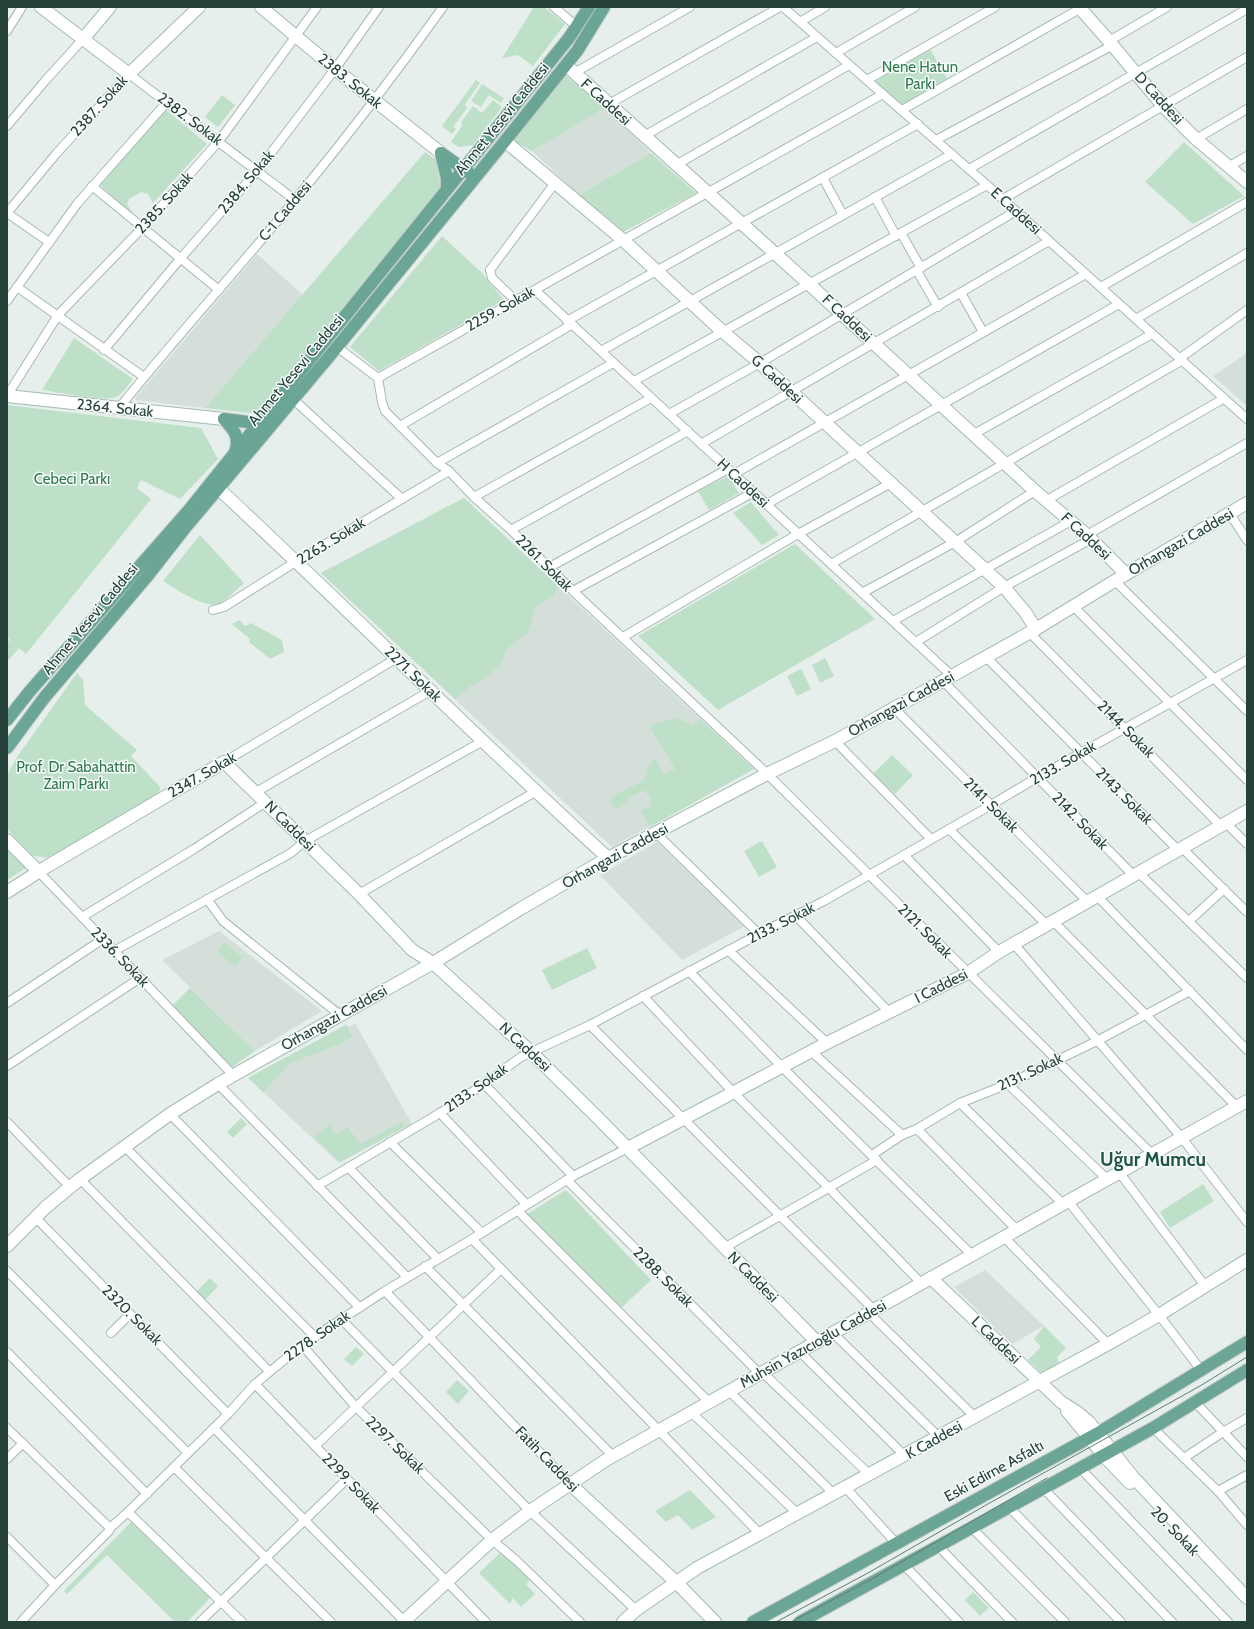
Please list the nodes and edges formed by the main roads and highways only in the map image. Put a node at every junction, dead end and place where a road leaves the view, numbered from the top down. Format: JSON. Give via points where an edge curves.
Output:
{"nodes":[{"id":1,"x":589,"y":7,"type":"edge"},
{"id":2,"x":604,"y":7,"type":"edge"},
{"id":3,"x":554,"y":56,"type":"junction"},
{"id":4,"x":570,"y":69,"type":"junction"},
{"id":5,"x":502,"y":120,"type":"junction"},
{"id":6,"x":505,"y":141,"type":"junction"},
{"id":7,"x":463,"y":169,"type":"junction"},
{"id":8,"x":475,"y":178,"type":"junction"},
{"id":9,"x":447,"y":189,"type":"junction"},
{"id":10,"x":265,"y":424,"type":"junction"},
{"id":11,"x":234,"y":454,"type":"junction"},
{"id":12,"x":7,"y":720,"type":"edge"},
{"id":13,"x":7,"y":748,"type":"edge"},
{"id":14,"x":1247,"y":1342,"type":"edge"},
{"id":15,"x":1247,"y":1370,"type":"edge"},
{"id":16,"x":753,"y":1622,"type":"edge"},
{"id":17,"x":800,"y":1622,"type":"edge"}],
"edges":[{"from":1,"to":3,"type":"main road","name":"Ahmet Yesevi Caddesi"},
{"from":2,"to":4,"type":"main road","name":"Ahmet Yesevi Caddesi","via":[[576,52]]},
{"from":3,"to":4,"type":"main road"},
{"from":3,"to":5,"type":"main road","name":"Ahmet Yesevi Caddesi"},
{"from":4,"to":6,"type":"main road","name":"Ahmet Yesevi Caddesi"},
{"from":5,"to":6,"type":"main road"},
{"from":5,"to":7,"type":"main road","name":"Ahmet Yesevi Caddesi"},
{"from":6,"to":8,"type":"main road","name":"Ahmet Yesevi Caddesi"},
{"from":7,"to":8,"type":"main road"},
{"from":7,"to":9,"type":"main road","name":"Ahmet Yesevi Caddesi"},
{"from":7,"to":9,"type":"main road","via":[[441,153]]},
{"from":8,"to":10,"type":"main road","name":"Ahmet Yesevi Caddesi","via":[[293,399]]},
{"from":9,"to":10,"type":"main road","name":"Ahmet Yesevi Caddesi"},
{"from":10,"to":11,"type":"main road","name":"Ahmet Yesevi Caddesi"},
{"from":10,"to":11,"type":"main road","via":[[224,419],[237,439]]},
{"from":10,"to":13,"type":"main road","name":"Ahmet Yesevi Caddesi","via":[[219,489],[44,698]]},
{"from":11,"to":12,"type":"main road","name":"Ahmet Yesevi Caddesi","via":[[189,510]]},
{"from":14,"to":16,"type":"main road","name":"Eski Edirne Asfaltı","via":[[1093,1435]]},
{"from":15,"to":17,"type":"main road","via":[[1153,1428]]}]}
